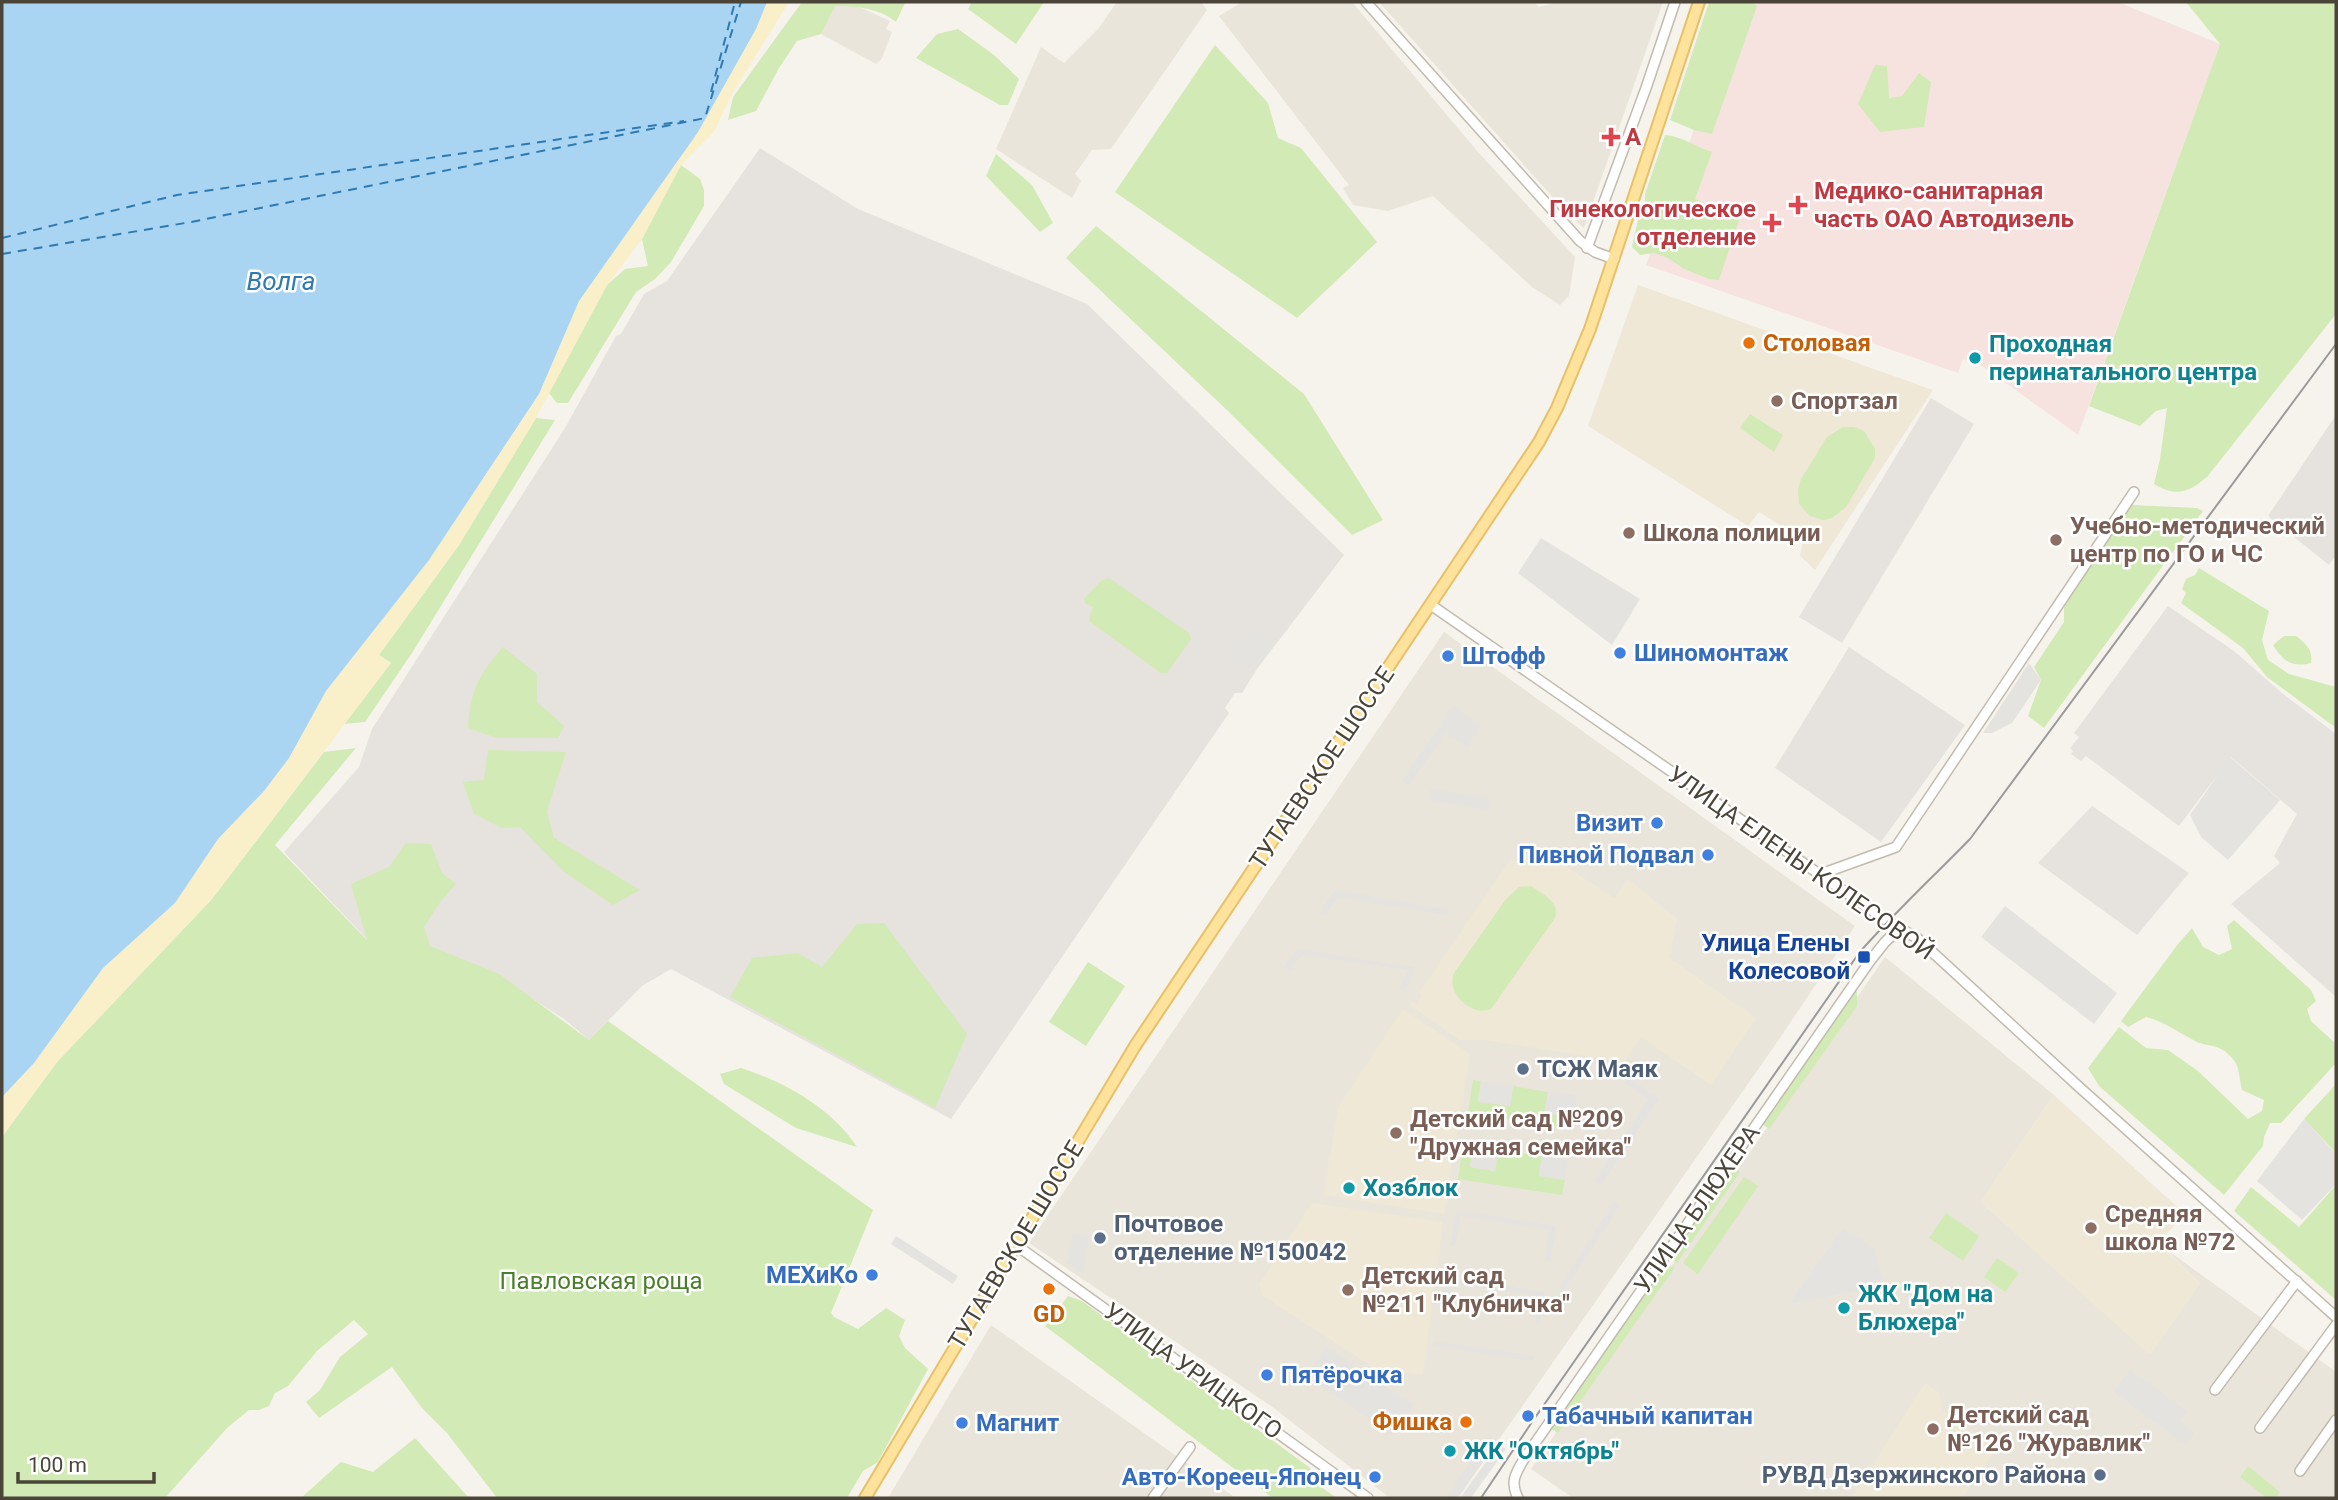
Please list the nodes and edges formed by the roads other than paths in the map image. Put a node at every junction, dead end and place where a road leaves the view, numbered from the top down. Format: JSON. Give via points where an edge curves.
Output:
{"nodes":[{"id":1,"x":1366,"y":2,"type":"edge"},
{"id":2,"x":1675,"y":2,"type":"edge"},
{"id":3,"x":1699,"y":2,"type":"edge"},
{"id":4,"x":1587,"y":248,"type":"junction"},
{"id":5,"x":1614,"y":259,"type":"junction"},
{"id":6,"x":2134,"y":492,"type":"dead end"},
{"id":7,"x":1431,"y":605,"type":"junction"},
{"id":8,"x":1821,"y":874,"type":"junction"},
{"id":9,"x":1900,"y":929,"type":"junction"},
{"id":10,"x":1016,"y":1245,"type":"junction"},
{"id":11,"x":2297,"y":1281,"type":"junction"},
{"id":12,"x":2336,"y":1317,"type":"edge"},
{"id":13,"x":2336,"y":1325,"type":"edge"},
{"id":14,"x":2215,"y":1390,"type":"dead end"},
{"id":15,"x":2336,"y":1420,"type":"edge"},
{"id":16,"x":2259,"y":1428,"type":"dead end"},
{"id":17,"x":1189,"y":1447,"type":"dead end"},
{"id":18,"x":2300,"y":1471,"type":"dead end"},
{"id":19,"x":866,"y":1498,"type":"edge"},
{"id":20,"x":1153,"y":1498,"type":"edge"},
{"id":21,"x":1368,"y":1498,"type":"edge"},
{"id":22,"x":1518,"y":1498,"type":"edge"}],
"edges":[{"from":1,"to":4,"type":"street"},
{"from":2,"to":4,"type":"street"},
{"from":3,"to":5,"type":"main road","name":"ТУТАЕВСКОЕ ШОССЕ"},
{"from":4,"to":5,"type":"street"},
{"from":5,"to":7,"type":"main road","name":"ТУТАЕВСКОЕ ШОССЕ","via":[[1573,370],[1539,442]]},
{"from":6,"to":8,"type":"street","via":[[1896,846]]},
{"from":7,"to":8,"type":"street","name":"УЛИЦА ЕЛЕНЫ КОЛЕСОВОЙ"},
{"from":7,"to":10,"type":"main road","name":"ТУТАЕВСКОЕ ШОССЕ","via":[[1135,1046]]},
{"from":8,"to":9,"type":"street","name":"УЛИЦА ЕЛЕНЫ КОЛЕСОВОЙ"},
{"from":9,"to":11,"type":"street","name":"УЛИЦА ЕЛЕНЫ КОЛЕСОВОЙ","via":[[1917,939]]},
{"from":9,"to":22,"type":"street","name":"УЛИЦА БЛЮХЕРА","via":[[1870,961],[1524,1459],[1512,1484]]},
{"from":10,"to":19,"type":"main road","name":"ТУТАЕВСКОЕ ШОССЕ"},
{"from":10,"to":21,"type":"street","name":"УЛИЦА УРИЦКОГО"},
{"from":11,"to":12,"type":"street","name":"УЛИЦА ЕЛЕНЫ КОЛЕСОВОЙ"},
{"from":11,"to":14,"type":"street"},
{"from":13,"to":16,"type":"street"},
{"from":15,"to":18,"type":"street"},
{"from":17,"to":20,"type":"street"}]}
